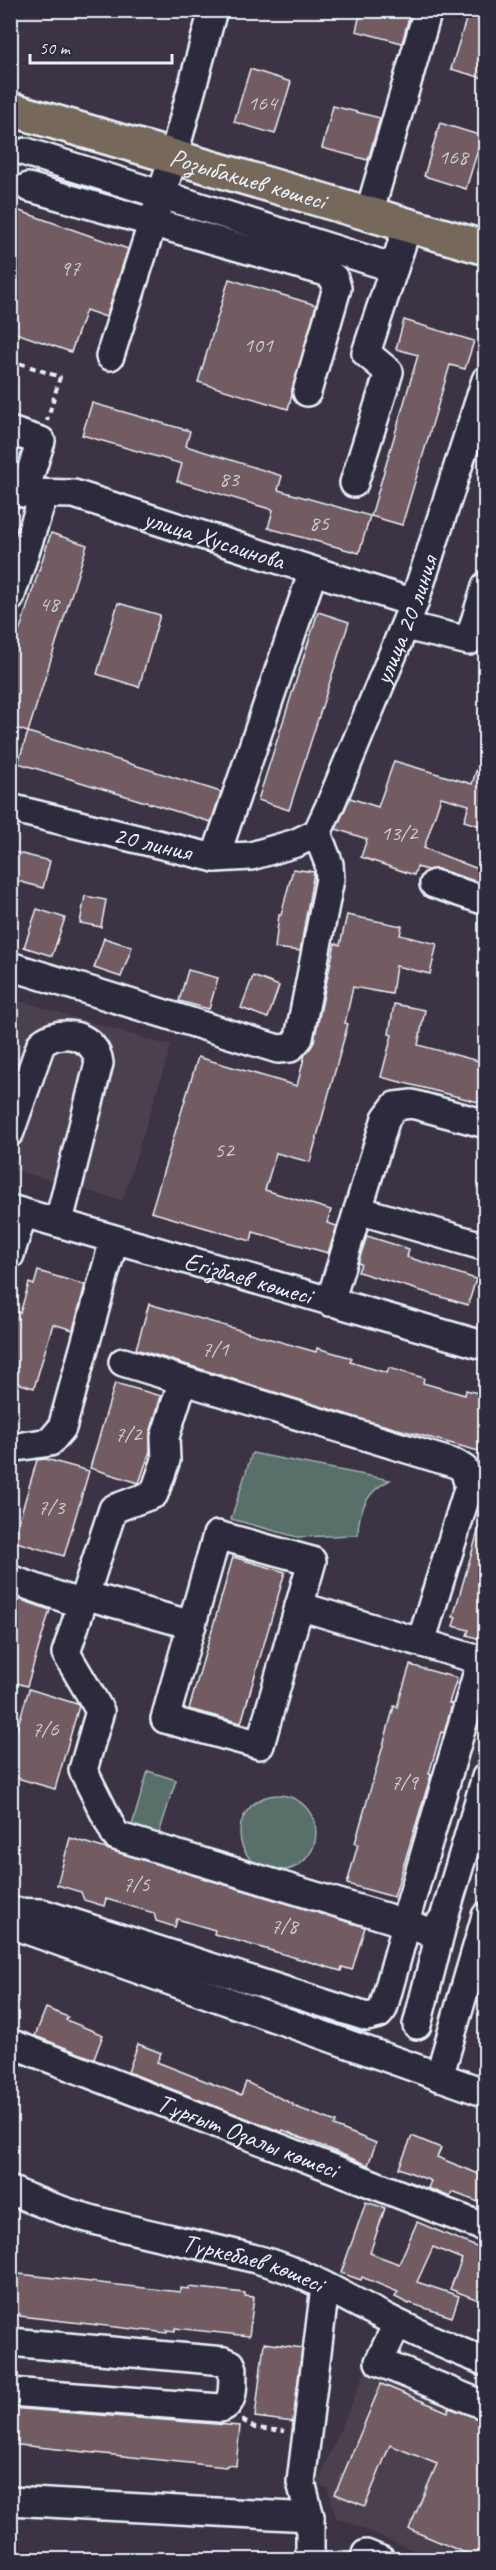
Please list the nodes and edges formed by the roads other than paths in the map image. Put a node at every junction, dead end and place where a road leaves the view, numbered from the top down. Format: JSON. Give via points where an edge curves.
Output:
{"nodes":[{"id":1,"x":213,"y":10,"type":"edge"},
{"id":2,"x":428,"y":10,"type":"edge"},
{"id":3,"x":10,"y":109,"type":"edge"},
{"id":4,"x":26,"y":152,"type":"dead end"},
{"id":5,"x":173,"y":158,"type":"junction"},
{"id":6,"x":28,"y":188,"type":"dead end"},
{"id":7,"x":161,"y":196,"type":"junction"},
{"id":8,"x":369,"y":214,"type":"junction"},
{"id":9,"x":152,"y":223,"type":"junction"},
{"id":10,"x":408,"y":225,"type":"junction"},
{"id":11,"x":486,"y":248,"type":"edge"},
{"id":12,"x":394,"y":268,"type":"junction"},
{"id":13,"x":110,"y":356,"type":"dead end"},
{"id":14,"x":486,"y":380,"type":"edge"},
{"id":15,"x":307,"y":392,"type":"dead end"},
{"id":16,"x":10,"y":431,"type":"edge"},
{"id":17,"x":354,"y":483,"type":"dead end"},
{"id":18,"x":26,"y":492,"type":"edge"},
{"id":19,"x":313,"y":571,"type":"junction"},
{"id":20,"x":486,"y":586,"type":"edge"},
{"id":21,"x":10,"y":598,"type":"edge"},
{"id":22,"x":409,"y":615,"type":"junction"},
{"id":23,"x":10,"y":808,"type":"edge"},
{"id":24,"x":306,"y":838,"type":"junction"},
{"id":25,"x":215,"y":858,"type":"junction"},
{"id":26,"x":434,"y":884,"type":"dead end"},
{"id":27,"x":486,"y":901,"type":"edge"},
{"id":28,"x":10,"y":966,"type":"edge"},
{"id":29,"x":486,"y":1125,"type":"edge"},
{"id":30,"x":10,"y":1132,"type":"edge"},
{"id":31,"x":358,"y":1210,"type":"junction"},
{"id":32,"x":17,"y":1211,"type":"edge"},
{"id":33,"x":59,"y":1221,"type":"junction"},
{"id":34,"x":114,"y":1240,"type":"junction"},
{"id":35,"x":486,"y":1244,"type":"edge"},
{"id":36,"x":10,"y":1256,"type":"edge"},
{"id":37,"x":330,"y":1302,"type":"junction"},
{"id":38,"x":486,"y":1346,"type":"edge"},
{"id":39,"x":123,"y":1362,"type":"dead end"},
{"id":40,"x":183,"y":1380,"type":"junction"},
{"id":41,"x":10,"y":1448,"type":"edge"},
{"id":42,"x":10,"y":1579,"type":"edge"},
{"id":43,"x":83,"y":1600,"type":"junction"},
{"id":44,"x":299,"y":1606,"type":"junction"},
{"id":45,"x":192,"y":1626,"type":"junction"},
{"id":46,"x":420,"y":1642,"type":"junction"},
{"id":47,"x":484,"y":1661,"type":"edge"},
{"id":48,"x":486,"y":1777,"type":"edge"},
{"id":49,"x":10,"y":1912,"type":"edge"},
{"id":50,"x":486,"y":1916,"type":"edge"},
{"id":51,"x":444,"y":1918,"type":"junction"},
{"id":52,"x":10,"y":1924,"type":"edge"},
{"id":53,"x":417,"y":2025,"type":"dead end"},
{"id":54,"x":10,"y":2043,"type":"edge"},
{"id":55,"x":439,"y":2077,"type":"junction"},
{"id":56,"x":486,"y":2093,"type":"edge"},
{"id":57,"x":10,"y":2190,"type":"edge"},
{"id":58,"x":486,"y":2228,"type":"edge"},
{"id":59,"x":324,"y":2297,"type":"junction"},
{"id":60,"x":397,"y":2324,"type":"junction"},
{"id":61,"x":10,"y":2342,"type":"edge"},
{"id":62,"x":486,"y":2362,"type":"edge"},
{"id":63,"x":10,"y":2392,"type":"edge"},
{"id":64,"x":486,"y":2406,"type":"edge"},
{"id":65,"x":10,"y":2501,"type":"edge"},
{"id":66,"x":310,"y":2517,"type":"junction"},
{"id":67,"x":310,"y":2559,"type":"edge"}],
"edges":[{"from":1,"to":5,"type":"street"},
{"from":2,"to":8,"type":"street"},
{"from":3,"to":5,"type":"main road","name":"Розыбакиев көшесі"},
{"from":4,"to":7,"type":"street"},
{"from":5,"to":7,"type":"street"},
{"from":5,"to":8,"type":"main road","name":"Розыбакиев көшесі"},
{"from":6,"to":9,"type":"street"},
{"from":7,"to":9,"type":"street"},
{"from":7,"to":12,"type":"street"},
{"from":8,"to":10,"type":"main road","name":"Розыбакиев көшесі"},
{"from":9,"to":13,"type":"street"},
{"from":9,"to":15,"type":"street","via":[[326,272],[334,278],[337,288]]},
{"from":10,"to":11,"type":"main road","name":"Розыбакиев көшесі"},
{"from":10,"to":12,"type":"street"},
{"from":12,"to":17,"type":"street","via":[[366,353],[389,372]]},
{"from":14,"to":22,"type":"street","name":"улица 20 линия"},
{"from":16,"to":18,"type":"street","via":[[41,441]]},
{"from":18,"to":19,"type":"street","name":"улица Хусаинова","via":[[74,494]]},
{"from":18,"to":21,"type":"street"},
{"from":19,"to":22,"type":"street","name":"улица Хусаинова"},
{"from":19,"to":25,"type":"street"},
{"from":20,"to":22,"type":"street","name":"улица Хусаинова","via":[[469,641]]},
{"from":22,"to":24,"type":"street","name":"улица 20 линия","via":[[332,803]]},
{"from":23,"to":25,"type":"street","name":"20 линия"},
{"from":24,"to":25,"type":"street","name":"20 линия","via":[[251,856]]},
{"from":24,"to":28,"type":"street","via":[[329,864],[330,879],[299,1038],[290,1048],[278,1049]]},
{"from":26,"to":27,"type":"street"},
{"from":29,"to":31,"type":"street","via":[[412,1104],[395,1106],[386,1118]]},
{"from":30,"to":33,"type":"street","via":[[41,1044],[46,1039],[70,1035],[88,1040],[99,1063]]},
{"from":31,"to":35,"type":"street"},
{"from":31,"to":37,"type":"street"},
{"from":32,"to":33,"type":"street","name":"Егізбаев көшесі"},
{"from":32,"to":36,"type":"street"},
{"from":33,"to":34,"type":"street","name":"Егізбаев көшесі"},
{"from":34,"to":37,"type":"street","name":"Егізбаев көшесі"},
{"from":34,"to":41,"type":"street","via":[[62,1428],[50,1442]]},
{"from":37,"to":38,"type":"street","name":"Егізбаев көшесі"},
{"from":39,"to":40,"type":"street"},
{"from":40,"to":43,"type":"street","via":[[165,1437],[166,1460],[154,1494],[113,1509]]},
{"from":40,"to":46,"type":"street","via":[[464,1469],[469,1486]]},
{"from":42,"to":43,"type":"street"},
{"from":43,"to":45,"type":"street"},
{"from":43,"to":49,"type":"street","via":[[66,1653],[100,1711],[83,1770],[116,1836],[395,1920],[404,1933],[383,2009],[367,2016],[42,1913]]},
{"from":44,"to":45,"type":"street","via":[[312,1561],[217,1535]]},
{"from":44,"to":45,"type":"street","via":[[260,1745],[165,1719]]},
{"from":44,"to":46,"type":"street"},
{"from":46,"to":47,"type":"street"},
{"from":47,"to":51,"type":"street","via":[[407,1915],[409,1924],[426,1931],[436,1928]]},
{"from":48,"to":51,"type":"street"},
{"from":50,"to":55,"type":"street"},
{"from":51,"to":53,"type":"street"},
{"from":52,"to":55,"type":"street"},
{"from":54,"to":58,"type":"street","name":"Тұрғыт Озалы көшесі"},
{"from":55,"to":56,"type":"street"},
{"from":57,"to":59,"type":"street","name":"Түркебаев көшесі","via":[[92,2219],[271,2263]]},
{"from":59,"to":60,"type":"street","name":"Түркебаев көшесі"},
{"from":59,"to":66,"type":"street","via":[[301,2482]]},
{"from":60,"to":62,"type":"street","name":"Түркебаев көшесі"},
{"from":60,"to":64,"type":"street","via":[[379,2362]]},
{"from":61,"to":63,"type":"street","via":[[224,2361],[232,2369],[231,2400],[220,2408]]},
{"from":65,"to":66,"type":"street"},
{"from":66,"to":67,"type":"street"}]}
